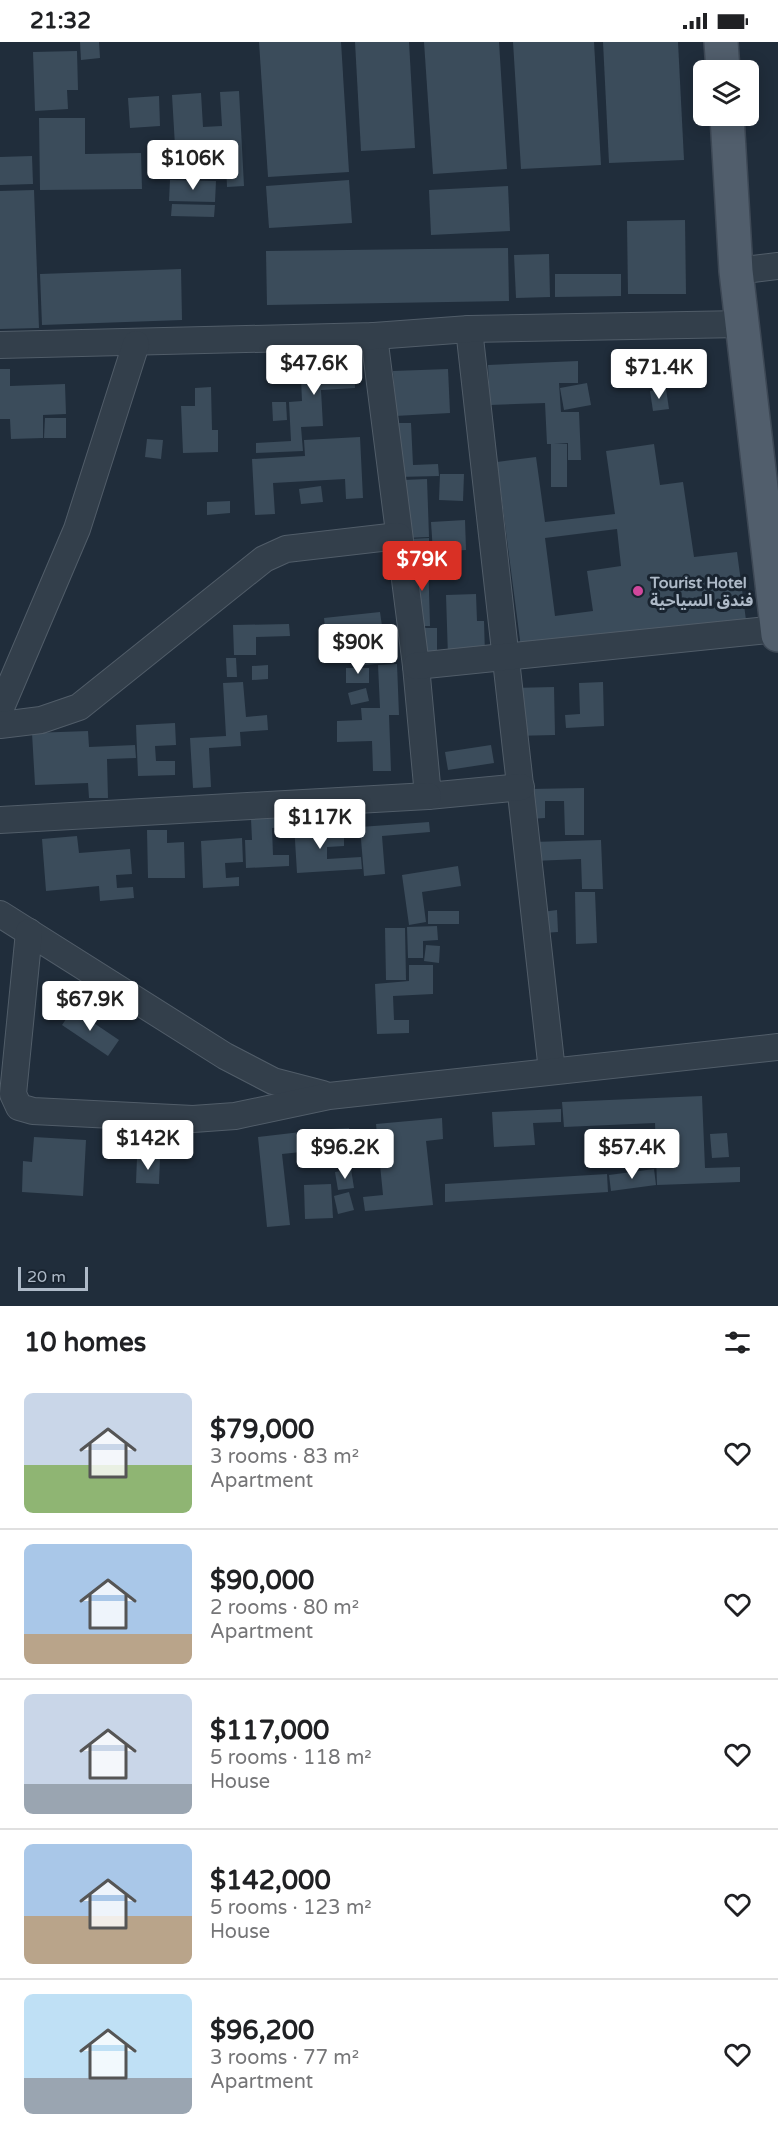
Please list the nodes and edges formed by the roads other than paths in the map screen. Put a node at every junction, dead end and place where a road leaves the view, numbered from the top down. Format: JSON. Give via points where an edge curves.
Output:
{"nodes":[{"id":1,"x":721,"y":42,"type":"edge"},
{"id":2,"x":722,"y":60,"type":"edge"},
{"id":3,"x":728,"y":126,"type":"edge"},
{"id":4,"x":778,"y":266,"type":"edge"},
{"id":5,"x":736,"y":270,"type":"junction"},
{"id":6,"x":741,"y":324,"type":"junction"},
{"id":7,"x":469,"y":329,"type":"junction"},
{"id":8,"x":374,"y":336,"type":"junction"},
{"id":9,"x":136,"y":344,"type":"junction"},
{"id":10,"x":0,"y":345,"type":"edge"},
{"id":11,"x":398,"y":536,"type":"junction"},
{"id":12,"x":777,"y":629,"type":"edge"},
{"id":13,"x":778,"y":635,"type":"edge"},
{"id":14,"x":507,"y":656,"type":"junction"},
{"id":15,"x":416,"y":666,"type":"junction"},
{"id":16,"x":0,"y":710,"type":"edge"},
{"id":17,"x":0,"y":725,"type":"edge"},
{"id":18,"x":521,"y":787,"type":"junction"},
{"id":19,"x":428,"y":796,"type":"junction"},
{"id":20,"x":0,"y":820,"type":"edge"},
{"id":21,"x":0,"y":914,"type":"edge"},
{"id":22,"x":29,"y":932,"type":"junction"},
{"id":23,"x":778,"y":1047,"type":"edge"},
{"id":24,"x":552,"y":1071,"type":"junction"},
{"id":25,"x":329,"y":1096,"type":"junction"}],
"edges":[{"from":1,"to":2,"type":"main road"},
{"from":3,"to":5,"type":"main road"},
{"from":4,"to":5,"type":"street"},
{"from":5,"to":6,"type":"main road"},
{"from":6,"to":7,"type":"street"},
{"from":6,"to":12,"type":"main road"},
{"from":7,"to":8,"type":"street"},
{"from":7,"to":14,"type":"street"},
{"from":8,"to":9,"type":"street"},
{"from":8,"to":11,"type":"street"},
{"from":9,"to":10,"type":"street"},
{"from":9,"to":16,"type":"street","via":[[77,529]]},
{"from":11,"to":15,"type":"street"},
{"from":11,"to":17,"type":"street","via":[[286,549],[264,559],[79,707],[41,720]]},
{"from":12,"to":13,"type":"main road"},
{"from":12,"to":14,"type":"street"},
{"from":14,"to":15,"type":"street"},
{"from":14,"to":18,"type":"street"},
{"from":15,"to":19,"type":"street"},
{"from":18,"to":19,"type":"street"},
{"from":18,"to":24,"type":"street"},
{"from":19,"to":20,"type":"street"},
{"from":21,"to":22,"type":"street"},
{"from":22,"to":25,"type":"street","via":[[225,1056],[273,1081]]},
{"from":22,"to":25,"type":"street","via":[[13,1094],[19,1107],[33,1111],[193,1119],[235,1116]]},
{"from":23,"to":24,"type":"street"},
{"from":24,"to":25,"type":"street"}]}
